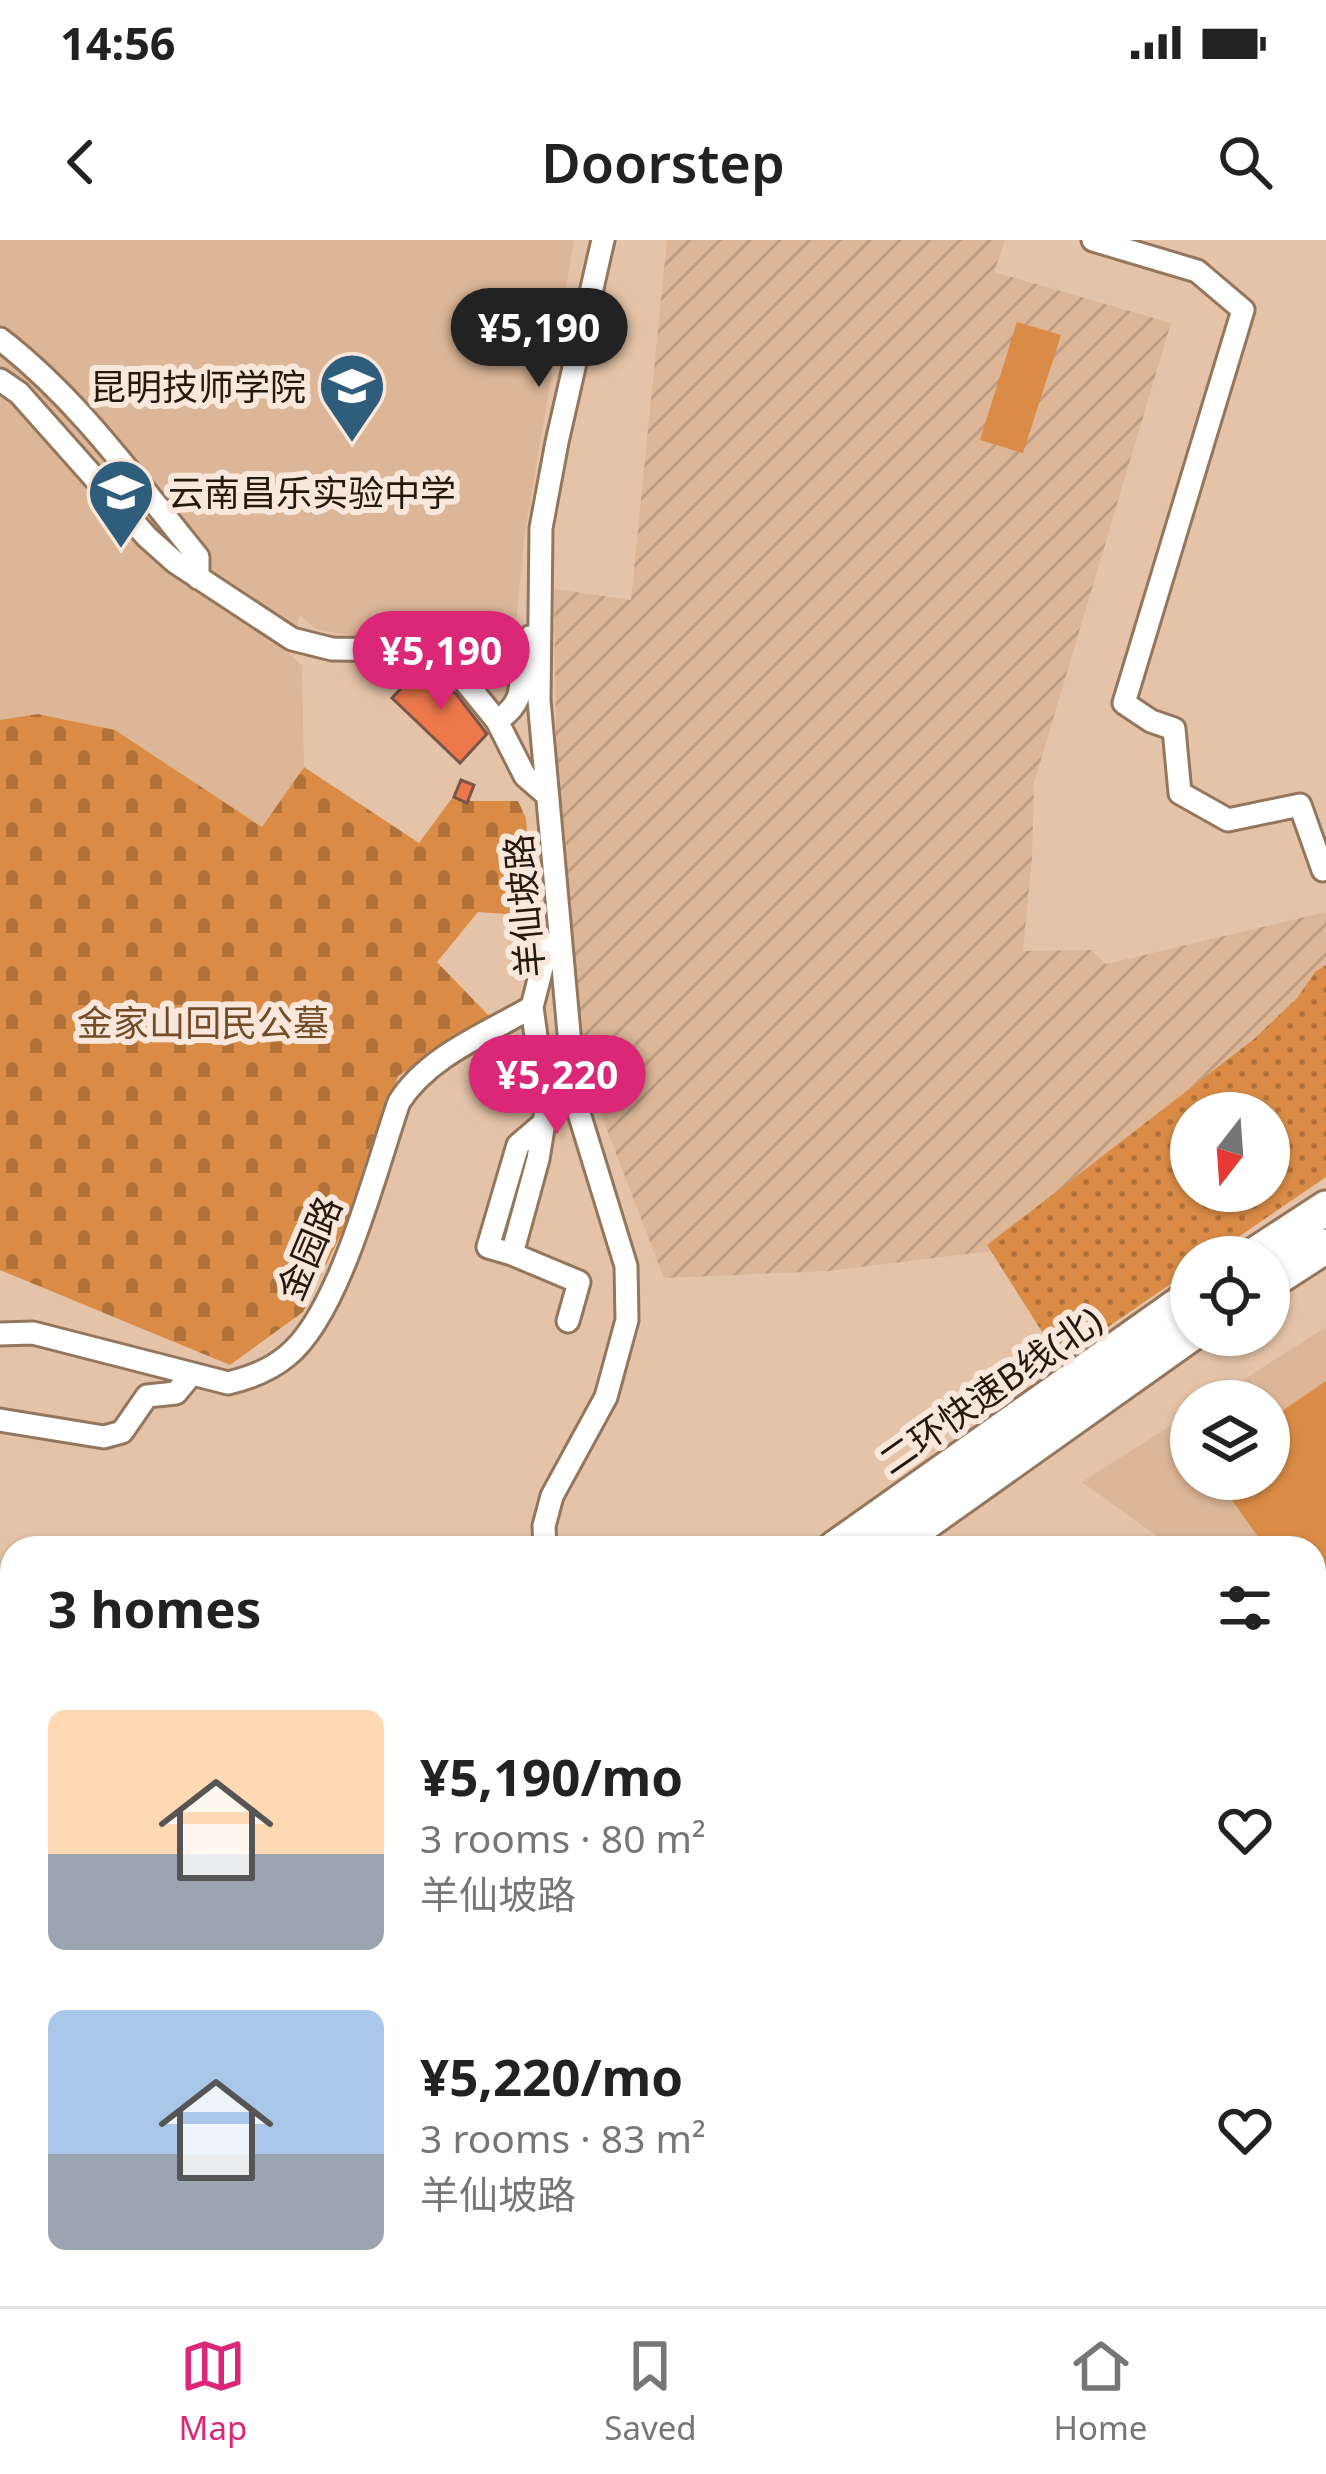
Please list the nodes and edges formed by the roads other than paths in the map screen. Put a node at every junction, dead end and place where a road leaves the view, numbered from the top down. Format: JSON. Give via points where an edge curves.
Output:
{"nodes":[{"id":1,"x":603,"y":240,"type":"edge"},
{"id":2,"x":1093,"y":240,"type":"edge"},
{"id":3,"x":0,"y":339,"type":"edge"},
{"id":4,"x":0,"y":380,"type":"edge"},
{"id":5,"x":198,"y":578,"type":"junction"},
{"id":6,"x":538,"y":636,"type":"junction"},
{"id":7,"x":497,"y":721,"type":"junction"},
{"id":8,"x":547,"y":795,"type":"junction"},
{"id":9,"x":1326,"y":869,"type":"edge"},
{"id":10,"x":560,"y":939,"type":"junction"},
{"id":11,"x":532,"y":1007,"type":"junction"},
{"id":12,"x":1326,"y":1208,"type":"edge"},
{"id":13,"x":1283,"y":1236,"type":"edge"},
{"id":14,"x":1326,"y":1246,"type":"edge"},
{"id":15,"x":1290,"y":1269,"type":"edge"},
{"id":16,"x":1170,"y":1311,"type":"edge"},
{"id":17,"x":568,"y":1321,"type":"dead end"},
{"id":18,"x":0,"y":1334,"type":"edge"},
{"id":19,"x":1170,"y":1349,"type":"edge"},
{"id":20,"x":190,"y":1376,"type":"junction"},
{"id":21,"x":0,"y":1420,"type":"edge"},
{"id":22,"x":544,"y":1536,"type":"edge"},
{"id":23,"x":852,"y":1536,"type":"edge"},
{"id":24,"x":907,"y":1536,"type":"edge"}],
"edges":[{"from":1,"to":6,"type":"street","name":"羊仙坡路","via":[[556,442]]},
{"from":2,"to":9,"type":"street","via":[[1197,271],[1243,310],[1124,703],[1174,729],[1180,793],[1228,820],[1300,806]]},
{"from":3,"to":5,"type":"street","via":[[99,436],[198,557]]},
{"from":4,"to":5,"type":"street","via":[[146,537]]},
{"from":5,"to":7,"type":"street","via":[[292,639],[446,658]]},
{"from":6,"to":7,"type":"street","via":[[523,649],[521,696]]},
{"from":6,"to":8,"type":"street","name":"羊仙坡路"},
{"from":7,"to":8,"type":"street","via":[[525,776]]},
{"from":8,"to":10,"type":"street","name":"羊仙坡路"},
{"from":10,"to":11,"type":"street","via":[[547,948]]},
{"from":10,"to":22,"type":"street","name":"羊仙坡路","via":[[575,1100],[626,1266],[627,1320],[607,1397],[552,1496]]},
{"from":11,"to":17,"type":"street","via":[[544,1122],[518,1145],[488,1247],[579,1282]]},
{"from":11,"to":20,"type":"street","name":"金园路","via":[[412,1082],[348,1251],[316,1322],[290,1355],[228,1383]]},
{"from":12,"to":13,"type":"highway"},
{"from":14,"to":15,"type":"highway"},
{"from":16,"to":23,"type":"highway","name":"二环快速B线(北)"},
{"from":18,"to":20,"type":"street","name":"金园路","via":[[33,1333]]},
{"from":19,"to":24,"type":"highway"},
{"from":20,"to":21,"type":"street","via":[[176,1393],[147,1396],[122,1432],[104,1437]]}]}
